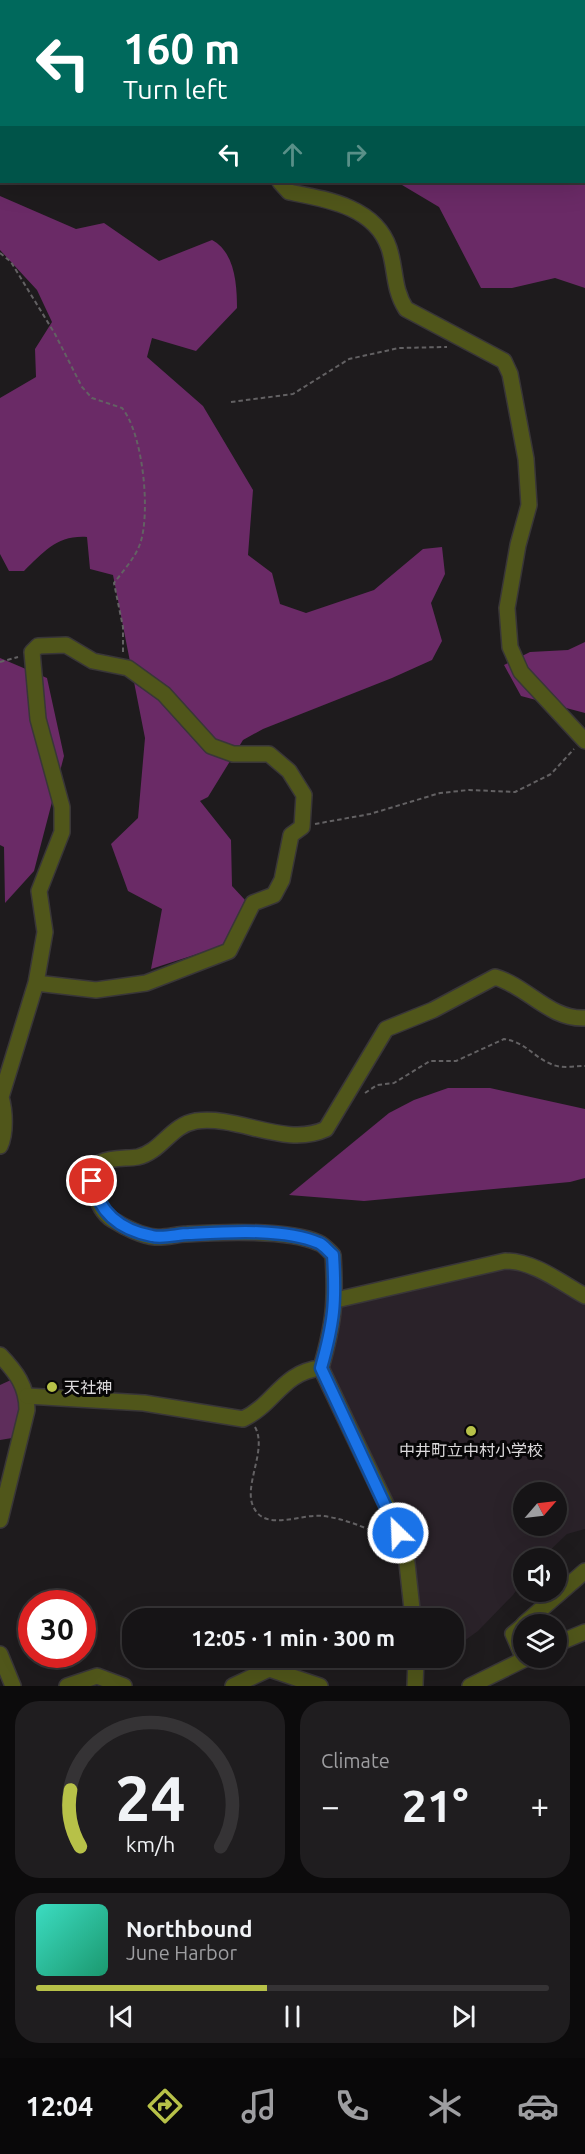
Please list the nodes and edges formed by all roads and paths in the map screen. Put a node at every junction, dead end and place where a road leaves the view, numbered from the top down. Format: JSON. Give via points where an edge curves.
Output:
{"nodes":[{"id":1,"x":281,"y":183,"type":"edge"},
{"id":2,"x":0,"y":253,"type":"edge"},
{"id":3,"x":456,"y":347,"type":"dead end"},
{"id":4,"x":231,"y":402,"type":"dead end"},
{"id":5,"x":32,"y":652,"type":"junction"},
{"id":6,"x":0,"y":662,"type":"edge"},
{"id":7,"x":123,"y":667,"type":"junction"},
{"id":8,"x":584,"y":741,"type":"edge"},
{"id":9,"x":302,"y":827,"type":"junction"},
{"id":10,"x":36,"y":982,"type":"junction"},
{"id":11,"x":585,"y":1018,"type":"edge"},
{"id":12,"x":585,"y":1066,"type":"edge"},
{"id":13,"x":0,"y":1097,"type":"edge"},
{"id":14,"x":362,"y":1098,"type":"dead end"},
{"id":15,"x":0,"y":1146,"type":"edge"},
{"id":16,"x":585,"y":1296,"type":"edge"},
{"id":17,"x":336,"y":1300,"type":"junction"},
{"id":18,"x":0,"y":1355,"type":"edge"},
{"id":19,"x":321,"y":1368,"type":"junction"},
{"id":20,"x":27,"y":1396,"type":"junction"},
{"id":21,"x":249,"y":1416,"type":"junction"},
{"id":22,"x":3,"y":1497,"type":"edge"},
{"id":23,"x":0,"y":1520,"type":"edge"},
{"id":24,"x":403,"y":1544,"type":"junction"},
{"id":25,"x":585,"y":1571,"type":"edge"},
{"id":26,"x":412,"y":1608,"type":"edge"},
{"id":27,"x":536,"y":1614,"type":"edge"},
{"id":28,"x":585,"y":1632,"type":"edge"},
{"id":29,"x":567,"y":1639,"type":"edge"},
{"id":30,"x":0,"y":1654,"type":"edge"},
{"id":31,"x":513,"y":1664,"type":"edge"},
{"id":32,"x":416,"y":1668,"type":"edge"},
{"id":33,"x":261,"y":1680,"type":"edge"},
{"id":34,"x":13,"y":1686,"type":"edge"},
{"id":35,"x":67,"y":1686,"type":"edge"},
{"id":36,"x":124,"y":1686,"type":"edge"},
{"id":37,"x":233,"y":1686,"type":"edge"},
{"id":38,"x":320,"y":1686,"type":"edge"},
{"id":39,"x":415,"y":1686,"type":"edge"},
{"id":40,"x":470,"y":1686,"type":"edge"}],
"edges":[{"from":1,"to":8,"type":"street","via":[[289,192],[349,206],[368,220],[388,246],[397,295],[406,309],[504,361],[524,448],[529,505],[507,608],[510,647],[521,672]]},
{"from":2,"to":7,"type":"path","via":[[11,262],[82,387],[92,398],[122,408],[136,431],[144,516],[140,543],[114,583],[123,627]]},
{"from":3,"to":4,"type":"path","via":[[399,348],[349,359],[293,394]]},
{"from":5,"to":6,"type":"path"},
{"from":5,"to":7,"type":"street","via":[[38,646],[66,645],[93,661]]},
{"from":5,"to":10,"type":"street","via":[[38,719],[62,807],[62,832],[39,891],[45,932]]},
{"from":7,"to":9,"type":"street","via":[[164,694],[211,746],[233,754],[269,754],[289,771],[304,795]]},
{"from":8,"to":9,"type":"path","via":[[550,774],[515,792],[440,793],[370,814]]},
{"from":9,"to":10,"type":"street","via":[[291,835],[282,880],[274,895],[253,903],[229,951],[146,983],[96,990]]},
{"from":10,"to":13,"type":"street"},
{"from":11,"to":17,"type":"street","via":[[555,1012],[511,981],[495,977],[433,1010],[386,1029],[326,1129],[314,1135],[195,1121],[167,1135],[152,1151],[105,1160],[94,1172],[96,1198],[109,1218],[154,1237],[254,1233],[320,1243],[333,1255]]},
{"from":12,"to":14,"type":"path","via":[[549,1064],[527,1046],[504,1039],[456,1061],[430,1061],[394,1083],[367,1090]]},
{"from":13,"to":15,"type":"street"},
{"from":16,"to":17,"type":"street","via":[[532,1266],[505,1261]]},
{"from":17,"to":19,"type":"street"},
{"from":18,"to":20,"type":"street","via":[[18,1374]]},
{"from":19,"to":21,"type":"street","via":[[288,1380]]},
{"from":19,"to":24,"type":"street"},
{"from":20,"to":21,"type":"street","via":[[144,1403],[243,1419]]},
{"from":20,"to":22,"type":"street","via":[[27,1410]]},
{"from":21,"to":24,"type":"path","via":[[259,1441],[252,1499],[260,1515],[277,1521],[321,1515],[345,1520]]},
{"from":22,"to":23,"type":"street"},
{"from":24,"to":26,"type":"street"},
{"from":25,"to":27,"type":"street"},
{"from":28,"to":29,"type":"street"},
{"from":30,"to":34,"type":"street"},
{"from":31,"to":40,"type":"street"},
{"from":32,"to":39,"type":"street"},
{"from":33,"to":37,"type":"street"},
{"from":33,"to":38,"type":"street","via":[[269,1669]]},
{"from":35,"to":36,"type":"street","via":[[97,1676]]}]}
